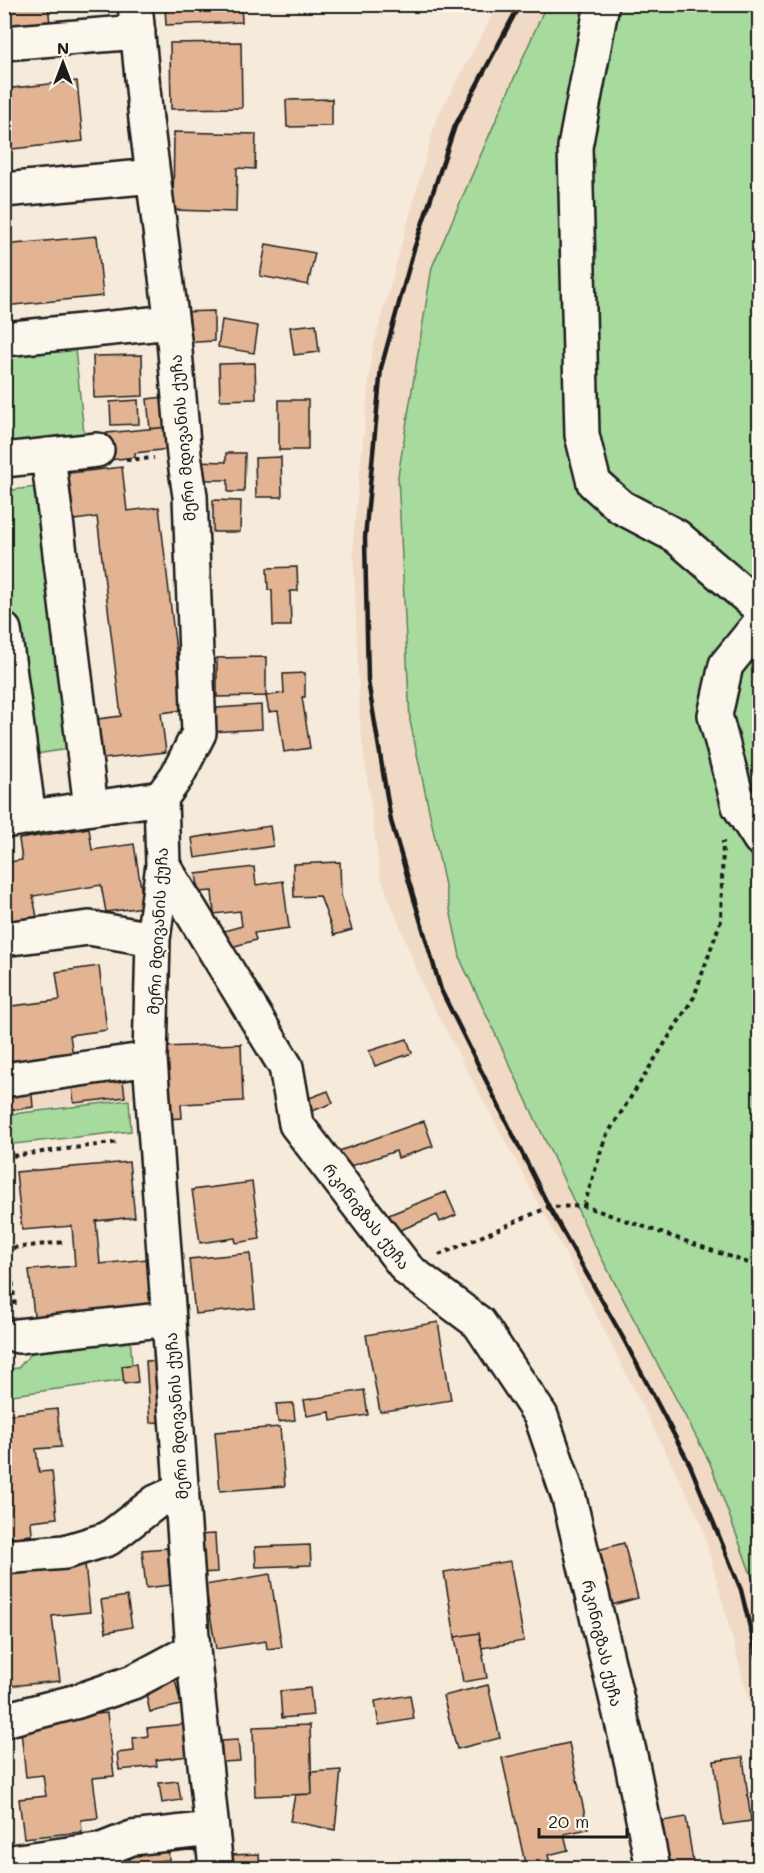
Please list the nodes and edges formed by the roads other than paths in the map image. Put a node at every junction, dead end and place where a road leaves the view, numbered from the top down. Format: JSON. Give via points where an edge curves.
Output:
{"nodes":[{"id":1,"x":602,"y":4,"type":"edge"},
{"id":2,"x":136,"y":18,"type":"edge"},
{"id":3,"x":4,"y":43,"type":"edge"},
{"id":4,"x":153,"y":176,"type":"junction"},
{"id":5,"x":4,"y":190,"type":"edge"},
{"id":6,"x":171,"y":322,"type":"junction"},
{"id":7,"x":4,"y":339,"type":"edge"},
{"id":8,"x":97,"y":450,"type":"road end"},
{"id":9,"x":48,"y":455,"type":"junction"},
{"id":10,"x":4,"y":460,"type":"edge"},
{"id":11,"x":759,"y":608,"type":"edge"},
{"id":12,"x":759,"y":623,"type":"edge"},
{"id":13,"x":4,"y":630,"type":"edge"},
{"id":14,"x":161,"y":798,"type":"junction"},
{"id":15,"x":91,"y":808,"type":"junction"},
{"id":16,"x":17,"y":819,"type":"edge"},
{"id":17,"x":759,"y":839,"type":"edge"},
{"id":18,"x":163,"y":865,"type":"junction"},
{"id":19,"x":4,"y":939,"type":"edge"},
{"id":20,"x":153,"y":939,"type":"junction"},
{"id":21,"x":150,"y":1059,"type":"junction"},
{"id":22,"x":4,"y":1080,"type":"edge"},
{"id":23,"x":169,"y":1318,"type":"junction"},
{"id":24,"x":18,"y":1336,"type":"road end"},
{"id":25,"x":182,"y":1490,"type":"junction"},
{"id":26,"x":4,"y":1557,"type":"edge"},
{"id":27,"x":193,"y":1650,"type":"junction"},
{"id":28,"x":4,"y":1720,"type":"edge"},
{"id":29,"x":211,"y":1829,"type":"junction"},
{"id":30,"x":4,"y":1863,"type":"edge"},
{"id":31,"x":216,"y":1869,"type":"edge"},
{"id":32,"x":653,"y":1869,"type":"edge"}],
"edges":[{"from":1,"to":11,"type":"street","via":[[575,147],[582,435],[594,483],[621,507],[676,536]]},
{"from":2,"to":3,"type":"street"},
{"from":2,"to":4,"type":"street","name":"მერი მდივანის ქუჩა"},
{"from":4,"to":5,"type":"street"},
{"from":4,"to":6,"type":"street","name":"მერი მდივანის ქუჩა"},
{"from":6,"to":7,"type":"street"},
{"from":6,"to":14,"type":"street","name":"მერი მდივანის ქუჩა","via":[[190,496],[199,733]]},
{"from":8,"to":9,"type":"street"},
{"from":9,"to":10,"type":"street"},
{"from":9,"to":15,"type":"street"},
{"from":12,"to":17,"type":"street","via":[[726,665],[715,716],[739,806]]},
{"from":13,"to":16,"type":"street"},
{"from":14,"to":15,"type":"street"},
{"from":14,"to":18,"type":"street","name":"მერი მდივანის ქუჩა"},
{"from":15,"to":16,"type":"street"},
{"from":18,"to":20,"type":"street","name":"მერი მდივანის ქუჩა"},
{"from":18,"to":32,"type":"street","name":"რკინიგზას ქუჩა","via":[[286,1067],[296,1124],[408,1270],[479,1323],[541,1416],[569,1498]]},
{"from":19,"to":20,"type":"street","via":[[89,928]]},
{"from":20,"to":21,"type":"street","name":"მერი მდივანის ქუჩა"},
{"from":21,"to":22,"type":"street"},
{"from":21,"to":23,"type":"street","name":"მერი მდივანის ქუჩა"},
{"from":23,"to":24,"type":"street"},
{"from":23,"to":25,"type":"street","name":"მერი მდივანის ქუჩა"},
{"from":25,"to":26,"type":"street","via":[[156,1502],[108,1539],[65,1552]]},
{"from":25,"to":27,"type":"street","name":"მერი მდივანის ქუჩა"},
{"from":27,"to":28,"type":"street","via":[[133,1682]]},
{"from":27,"to":29,"type":"street","name":"მერი მდივანის ქუჩა"},
{"from":29,"to":30,"type":"street","via":[[132,1838],[104,1849]]},
{"from":29,"to":31,"type":"street","name":"მერი მდივანის ქუჩა"}]}
